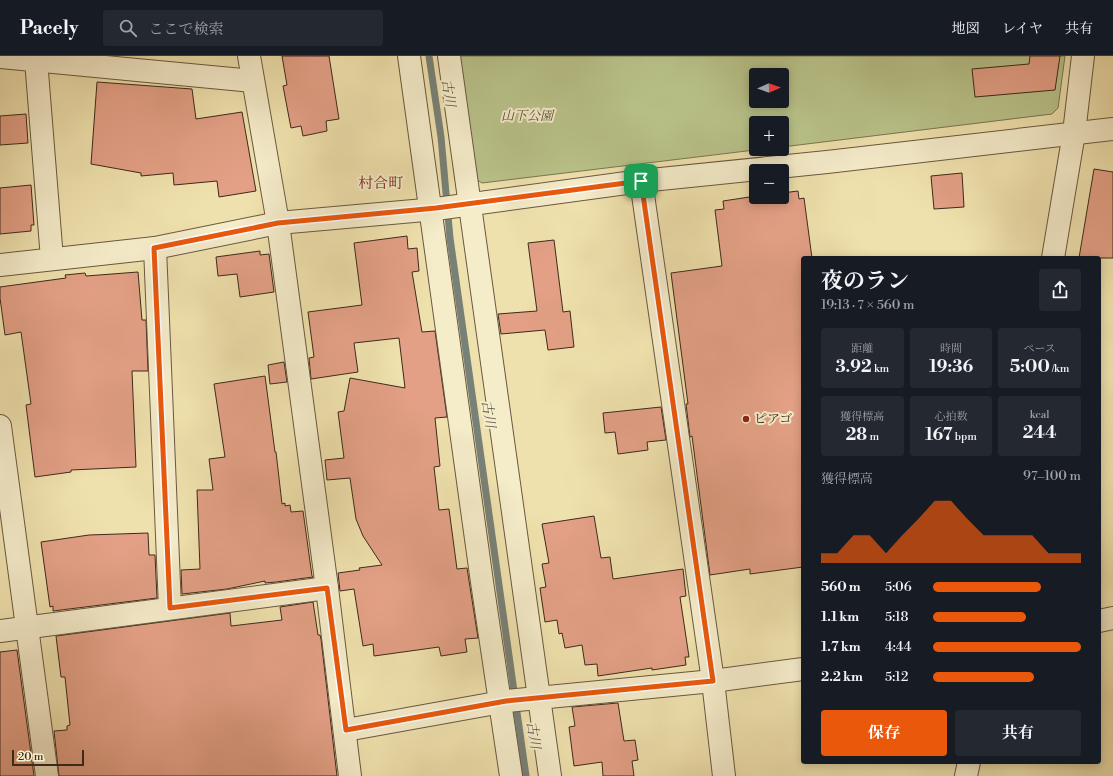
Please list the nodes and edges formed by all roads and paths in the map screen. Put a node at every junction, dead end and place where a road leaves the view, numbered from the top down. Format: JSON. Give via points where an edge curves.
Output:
{"nodes":[{"id":1,"x":249,"y":56,"type":"edge"},
{"id":2,"x":409,"y":56,"type":"edge"},
{"id":3,"x":449,"y":56,"type":"edge"},
{"id":4,"x":1083,"y":56,"type":"edge"},
{"id":5,"x":0,"y":57,"type":"edge"},
{"id":6,"x":36,"y":60,"type":"junction"},
{"id":7,"x":253,"y":81,"type":"junction"},
{"id":8,"x":1113,"y":129,"type":"edge"},
{"id":9,"x":1074,"y":133,"type":"junction"},
{"id":10,"x":641,"y":181,"type":"junction"},
{"id":11,"x":467,"y":205,"type":"junction"},
{"id":12,"x":433,"y":209,"type":"junction"},
{"id":13,"x":278,"y":223,"type":"junction"},
{"id":14,"x":154,"y":248,"type":"junction"},
{"id":15,"x":1053,"y":256,"type":"edge"},
{"id":16,"x":52,"y":259,"type":"junction"},
{"id":17,"x":0,"y":265,"type":"edge"},
{"id":18,"x":0,"y":426,"type":"edge"},
{"id":19,"x":327,"y":588,"type":"junction"},
{"id":20,"x":170,"y":608,"type":"junction"},
{"id":21,"x":1113,"y":618,"type":"edge"},
{"id":22,"x":1101,"y":621,"type":"edge"},
{"id":23,"x":27,"y":627,"type":"junction"},
{"id":24,"x":0,"y":631,"type":"edge"},
{"id":25,"x":801,"y":669,"type":"edge"},
{"id":26,"x":713,"y":681,"type":"junction"},
{"id":27,"x":535,"y":698,"type":"junction"},
{"id":28,"x":504,"y":702,"type":"junction"},
{"id":29,"x":346,"y":730,"type":"junction"},
{"id":30,"x":968,"y":764,"type":"edge"},
{"id":31,"x":47,"y":776,"type":"edge"},
{"id":32,"x":350,"y":776,"type":"edge"},
{"id":33,"x":511,"y":776,"type":"edge"},
{"id":34,"x":550,"y":776,"type":"edge"},
{"id":35,"x":724,"y":776,"type":"edge"},
{"id":36,"x":966,"y":776,"type":"edge"}],
"edges":[{"from":1,"to":7,"type":"street"},
{"from":2,"to":12,"type":"street"},
{"from":3,"to":11,"type":"street"},
{"from":4,"to":9,"type":"street"},
{"from":5,"to":6,"type":"street"},
{"from":6,"to":7,"type":"street"},
{"from":6,"to":16,"type":"street"},
{"from":7,"to":13,"type":"street"},
{"from":8,"to":9,"type":"street"},
{"from":9,"to":10,"type":"street"},
{"from":9,"to":15,"type":"street"},
{"from":10,"to":11,"type":"street"},
{"from":10,"to":26,"type":"street"},
{"from":11,"to":12,"type":"street"},
{"from":11,"to":27,"type":"street"},
{"from":12,"to":13,"type":"street"},
{"from":12,"to":28,"type":"street","via":[[482,582]]},
{"from":13,"to":14,"type":"street"},
{"from":13,"to":19,"type":"street"},
{"from":14,"to":16,"type":"street"},
{"from":14,"to":20,"type":"street"},
{"from":16,"to":17,"type":"street"},
{"from":18,"to":23,"type":"street"},
{"from":19,"to":20,"type":"street"},
{"from":19,"to":29,"type":"street"},
{"from":20,"to":23,"type":"street"},
{"from":21,"to":22,"type":"street"},
{"from":23,"to":24,"type":"street"},
{"from":23,"to":31,"type":"street"},
{"from":25,"to":26,"type":"street"},
{"from":26,"to":27,"type":"street"},
{"from":26,"to":35,"type":"street"},
{"from":27,"to":28,"type":"street"},
{"from":27,"to":34,"type":"street"},
{"from":28,"to":29,"type":"street"},
{"from":28,"to":33,"type":"street"},
{"from":29,"to":32,"type":"street"},
{"from":30,"to":36,"type":"street"}]}
